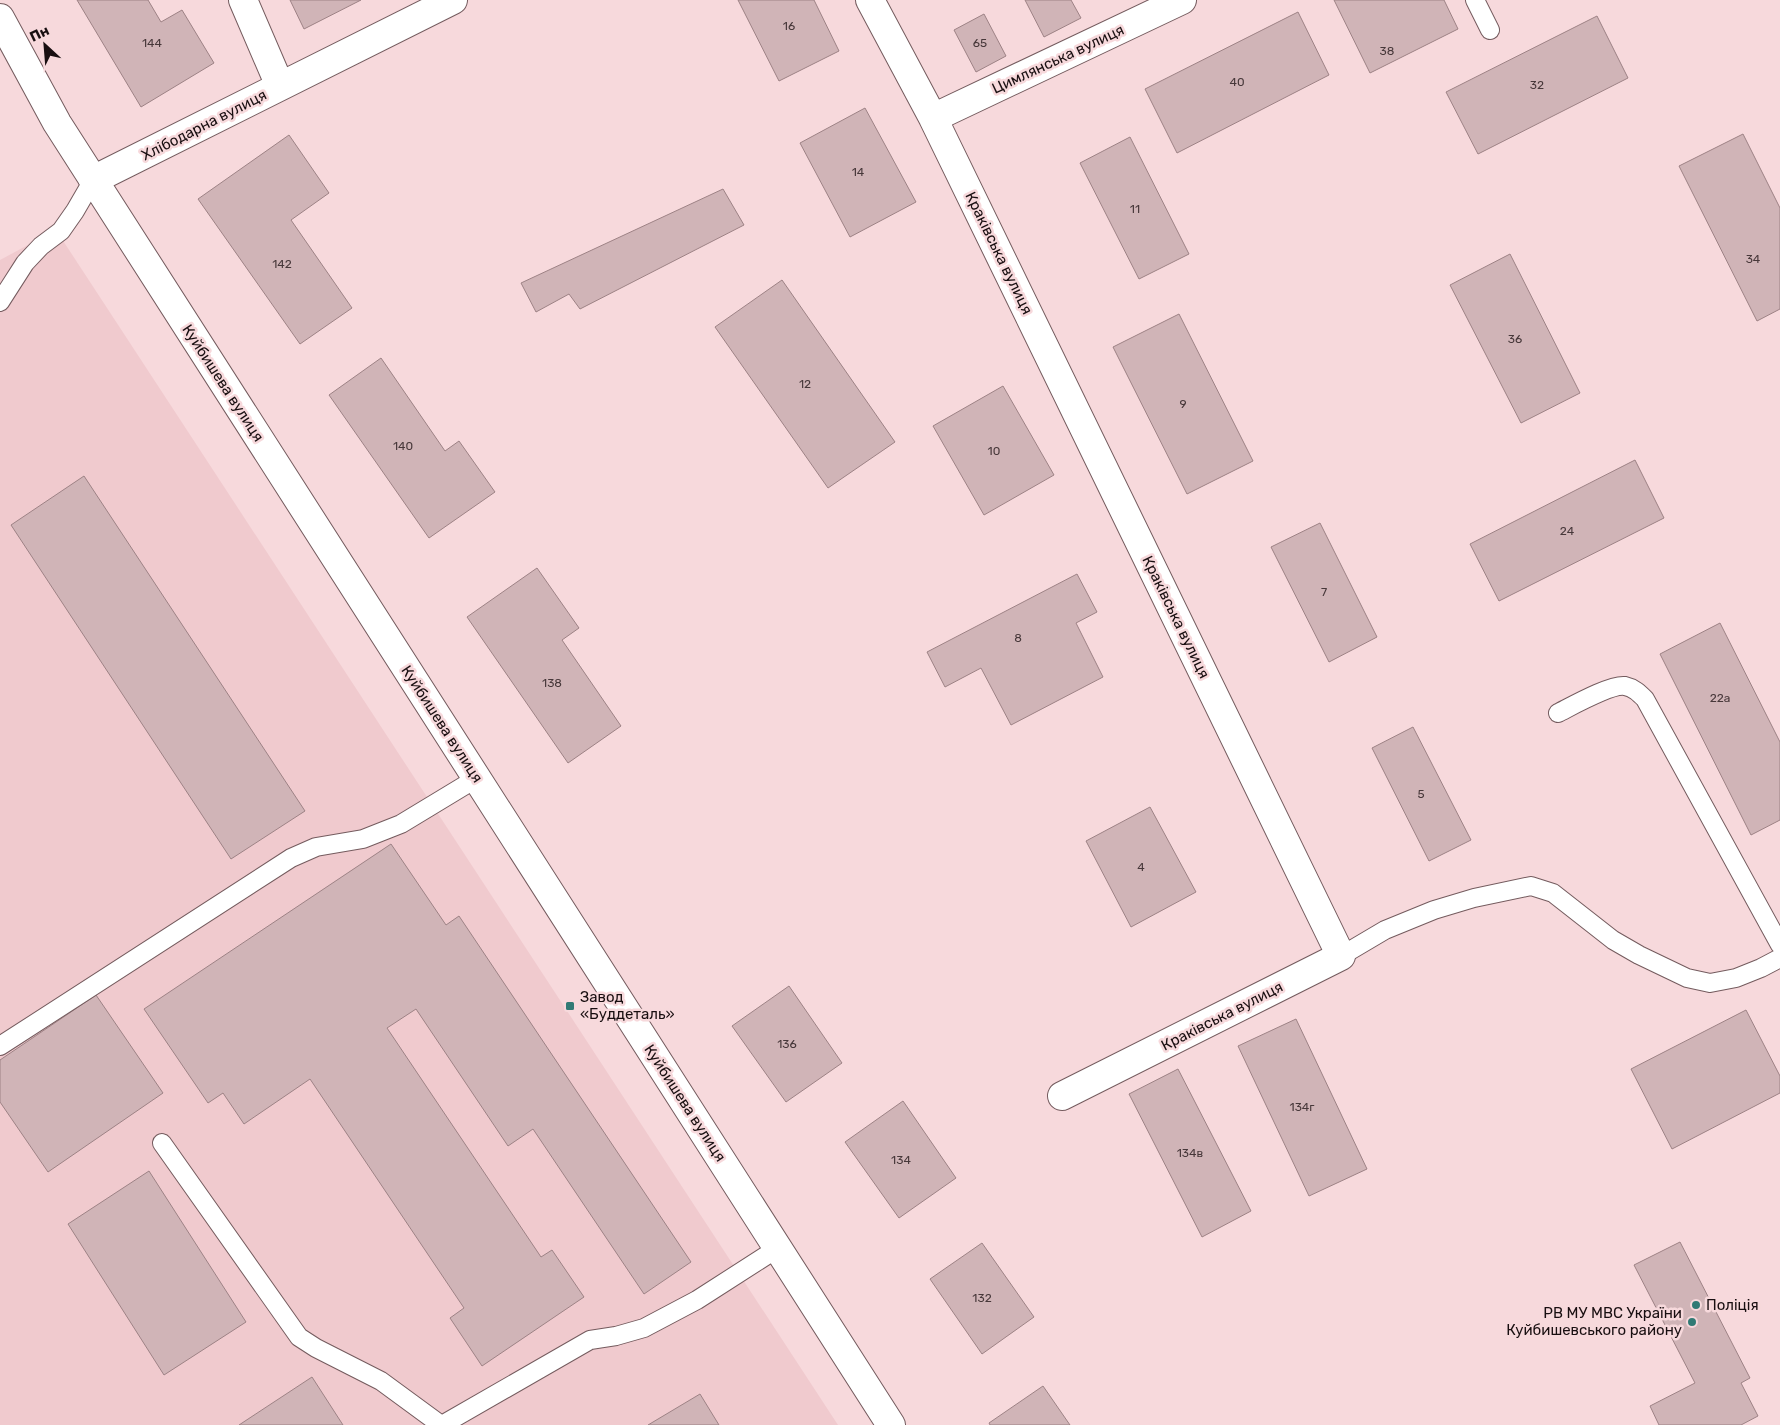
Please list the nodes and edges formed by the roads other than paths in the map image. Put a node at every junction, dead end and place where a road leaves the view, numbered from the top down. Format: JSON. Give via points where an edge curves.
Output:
{"nodes":[{"id":1,"x":243,"y":0,"type":"edge"},
{"id":2,"x":453,"y":0,"type":"edge"},
{"id":3,"x":870,"y":0,"type":"edge"},
{"id":4,"x":1182,"y":0,"type":"edge"},
{"id":5,"x":1475,"y":0,"type":"edge"},
{"id":6,"x":0,"y":18,"type":"edge"},
{"id":7,"x":1490,"y":30,"type":"dead end"},
{"id":8,"x":280,"y":86,"type":"junction"},
{"id":9,"x":933,"y":118,"type":"junction"},
{"id":10,"x":93,"y":180,"type":"junction"},
{"id":11,"x":0,"y":302,"type":"edge"},
{"id":12,"x":1558,"y":713,"type":"dead end"},
{"id":13,"x":477,"y":778,"type":"junction"},
{"id":14,"x":1780,"y":945,"type":"edge"},
{"id":15,"x":1341,"y":956,"type":"junction"},
{"id":16,"x":1780,"y":958,"type":"edge"},
{"id":17,"x":0,"y":1046,"type":"edge"},
{"id":18,"x":1062,"y":1096,"type":"dead end"},
{"id":19,"x":162,"y":1143,"type":"dead end"},
{"id":20,"x":778,"y":1248,"type":"junction"},
{"id":21,"x":442,"y":1425,"type":"edge"},
{"id":22,"x":891,"y":1425,"type":"edge"}],
"edges":[{"from":1,"to":8,"type":"street"},
{"from":2,"to":8,"type":"street","name":"Хлібодарна вулиця"},
{"from":3,"to":9,"type":"street","name":"Краківська вулиця"},
{"from":4,"to":9,"type":"street","name":"Цимлянська вулиця"},
{"from":5,"to":7,"type":"lane"},
{"from":6,"to":10,"type":"street","name":"Куйбишева вулиця","via":[[57,123]]},
{"from":8,"to":10,"type":"street","name":"Хлібодарна вулиця"},
{"from":9,"to":15,"type":"street","name":"Краківська вулиця"},
{"from":10,"to":11,"type":"lane","via":[[76,212],[61,231],[25,263]]},
{"from":10,"to":13,"type":"street","name":"Куйбишева вулиця"},
{"from":12,"to":14,"type":"lane","via":[[1611,688],[1624,686],[1645,699]]},
{"from":13,"to":17,"type":"lane","via":[[401,824],[363,839],[316,848],[290,858]]},
{"from":13,"to":20,"type":"street","name":"Куйбишева вулиця"},
{"from":15,"to":16,"type":"lane","via":[[1384,930],[1434,910],[1531,886],[1552,893],[1613,940],[1687,978],[1710,982],[1736,978]]},
{"from":15,"to":18,"type":"street","name":"Краківська вулиця"},
{"from":19,"to":21,"type":"lane","via":[[299,1337],[381,1380]]},
{"from":20,"to":21,"type":"lane","via":[[697,1300],[644,1328],[590,1340]]},
{"from":20,"to":22,"type":"street","name":"Куйбишева вулиця"}]}
